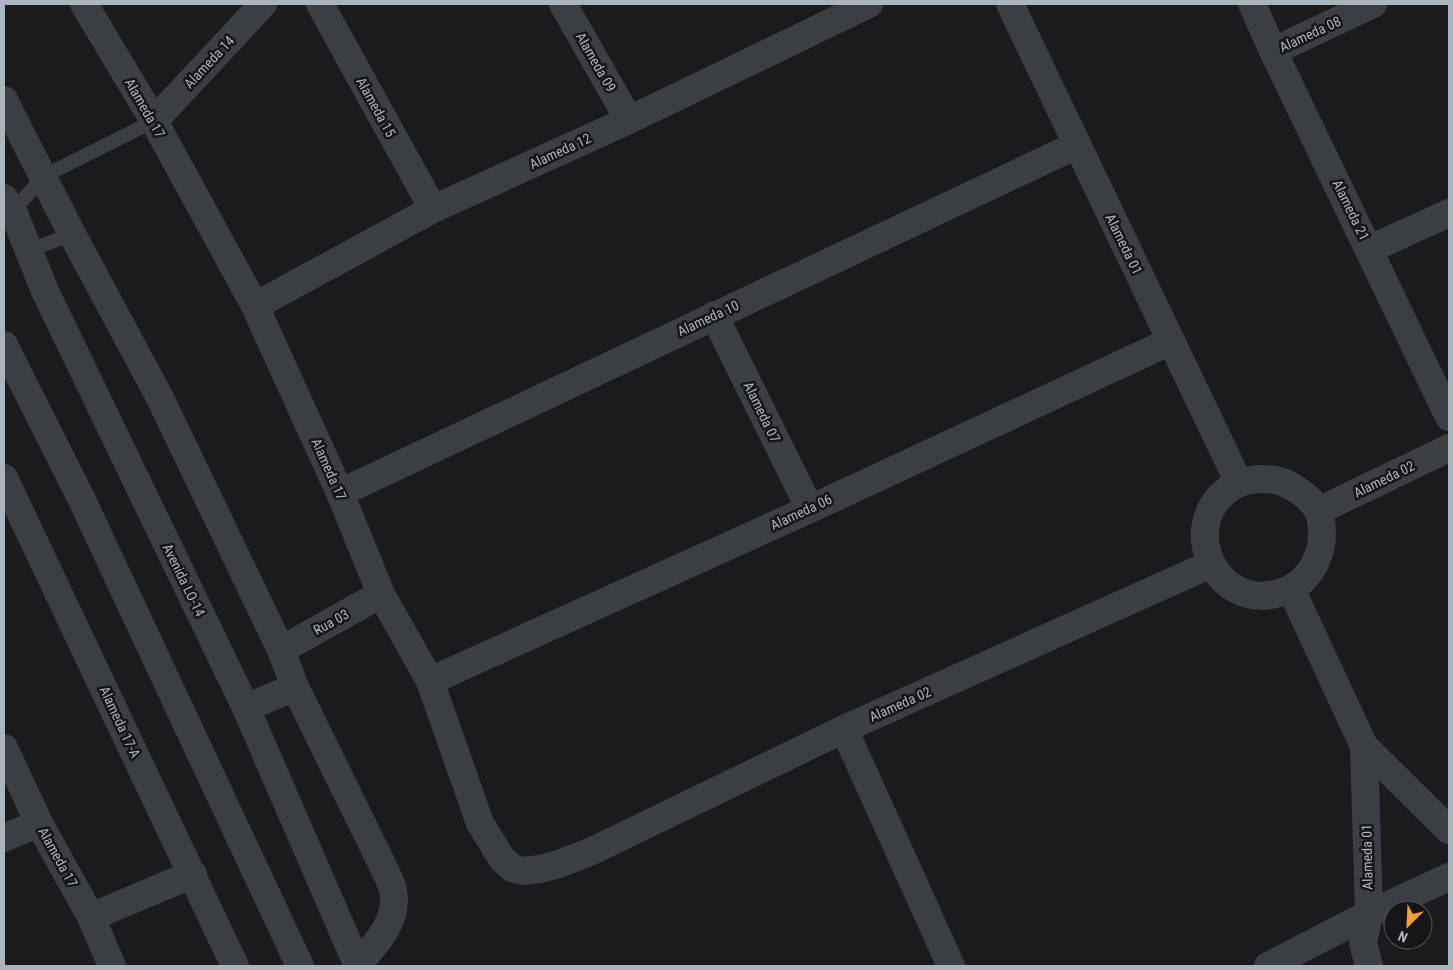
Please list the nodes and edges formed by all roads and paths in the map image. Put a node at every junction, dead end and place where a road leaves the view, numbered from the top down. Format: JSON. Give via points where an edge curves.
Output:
{"nodes":[{"id":1,"x":84,"y":4,"type":"edge"},
{"id":2,"x":263,"y":4,"type":"edge"},
{"id":3,"x":320,"y":4,"type":"edge"},
{"id":4,"x":563,"y":4,"type":"edge"},
{"id":5,"x":869,"y":4,"type":"edge"},
{"id":6,"x":1010,"y":4,"type":"edge"},
{"id":7,"x":1252,"y":4,"type":"edge"},
{"id":8,"x":1373,"y":4,"type":"edge"},
{"id":9,"x":823,"y":13,"type":"edge"},
{"id":10,"x":1273,"y":51,"type":"junction"},
{"id":11,"x":4,"y":100,"type":"edge"},
{"id":12,"x":629,"y":120,"type":"junction"},
{"id":13,"x":154,"y":121,"type":"junction"},
{"id":14,"x":1077,"y":145,"type":"junction"},
{"id":15,"x":44,"y":176,"type":"junction"},
{"id":16,"x":8,"y":204,"type":"edge"},
{"id":17,"x":433,"y":210,"type":"junction"},
{"id":18,"x":1449,"y":213,"type":"edge"},
{"id":19,"x":72,"y":234,"type":"junction"},
{"id":20,"x":1370,"y":249,"type":"junction"},
{"id":21,"x":28,"y":251,"type":"junction"},
{"id":22,"x":255,"y":306,"type":"junction"},
{"id":23,"x":714,"y":315,"type":"junction"},
{"id":24,"x":1171,"y":340,"type":"junction"},
{"id":25,"x":4,"y":345,"type":"edge"},
{"id":26,"x":1449,"y":417,"type":"edge"},
{"id":27,"x":1449,"y":448,"type":"edge"},
{"id":28,"x":4,"y":478,"type":"edge"},
{"id":29,"x":1239,"y":483,"type":"junction"},
{"id":30,"x":340,"y":493,"type":"junction"},
{"id":31,"x":810,"y":509,"type":"junction"},
{"id":32,"x":1318,"y":511,"type":"junction"},
{"id":33,"x":1211,"y":564,"type":"junction"},
{"id":34,"x":1291,"y":589,"type":"junction"},
{"id":35,"x":381,"y":594,"type":"junction"},
{"id":36,"x":281,"y":650,"type":"junction"},
{"id":37,"x":430,"y":681,"type":"junction"},
{"id":38,"x":295,"y":687,"type":"junction"},
{"id":39,"x":246,"y":708,"type":"junction"},
{"id":40,"x":844,"y":729,"type":"junction"},
{"id":41,"x":1364,"y":746,"type":"junction"},
{"id":42,"x":4,"y":748,"type":"edge"},
{"id":43,"x":39,"y":822,"type":"junction"},
{"id":44,"x":1449,"y":830,"type":"edge"},
{"id":45,"x":4,"y":838,"type":"edge"},
{"id":46,"x":592,"y":850,"type":"joint"},
{"id":47,"x":193,"y":874,"type":"junction"},
{"id":48,"x":1449,"y":877,"type":"edge"},
{"id":49,"x":1368,"y":914,"type":"junction"},
{"id":50,"x":90,"y":917,"type":"junction"},
{"id":51,"x":112,"y":966,"type":"edge"},
{"id":52,"x":235,"y":966,"type":"edge"},
{"id":53,"x":300,"y":966,"type":"edge"},
{"id":54,"x":358,"y":966,"type":"edge"},
{"id":55,"x":951,"y":966,"type":"edge"},
{"id":56,"x":1268,"y":966,"type":"edge"},
{"id":57,"x":1369,"y":966,"type":"edge"}],
"edges":[{"from":1,"to":13,"type":"street","name":"Alameda 17"},
{"from":2,"to":13,"type":"street","name":"Alameda 14"},
{"from":3,"to":17,"type":"street","name":"Alameda 15"},
{"from":4,"to":12,"type":"street","name":"Alameda 09"},
{"from":5,"to":9,"type":"street","name":"Alameda 12"},
{"from":6,"to":14,"type":"street","name":"Alameda 01"},
{"from":7,"to":10,"type":"street","name":"Alameda 21"},
{"from":8,"to":10,"type":"street","name":"Alameda 08"},
{"from":9,"to":12,"type":"street","name":"Alameda 12"},
{"from":10,"to":20,"type":"street","name":"Alameda 21"},
{"from":11,"to":15,"type":"street"},
{"from":12,"to":17,"type":"street","name":"Alameda 12"},
{"from":13,"to":15,"type":"lane"},
{"from":13,"to":22,"type":"street","name":"Alameda 17"},
{"from":14,"to":23,"type":"street","name":"Alameda 10"},
{"from":14,"to":24,"type":"street","name":"Alameda 01"},
{"from":15,"to":16,"type":"lane"},
{"from":15,"to":19,"type":"street"},
{"from":16,"to":21,"type":"street","name":"Avenida LO-14"},
{"from":17,"to":22,"type":"street","name":"Alameda 12"},
{"from":18,"to":20,"type":"street"},
{"from":19,"to":21,"type":"lane"},
{"from":19,"to":36,"type":"street","via":[[159,396]]},
{"from":20,"to":26,"type":"street","name":"Alameda 21"},
{"from":21,"to":39,"type":"street","name":"Avenida LO-14"},
{"from":22,"to":30,"type":"street","name":"Alameda 17"},
{"from":23,"to":30,"type":"street","name":"Alameda 10"},
{"from":23,"to":31,"type":"street","name":"Alameda 07"},
{"from":24,"to":29,"type":"street","name":"Alameda 01"},
{"from":24,"to":31,"type":"street","name":"Alameda 06"},
{"from":25,"to":53,"type":"street","via":[[81,498]]},
{"from":27,"to":32,"type":"street","name":"Alameda 02"},
{"from":28,"to":47,"type":"street","name":"Alameda 17-A"},
{"from":29,"to":32,"type":"street","via":[[1257,479],[1276,480],[1293,487]]},
{"from":29,"to":33,"type":"street","via":[[1211,508],[1205,526],[1205,546]]},
{"from":30,"to":35,"type":"street","name":"Alameda 17"},
{"from":31,"to":37,"type":"street","name":"Alameda 06"},
{"from":32,"to":34,"type":"street","via":[[1321,548],[1305,578]]},
{"from":33,"to":34,"type":"street","via":[[1222,579],[1237,590],[1273,595]]},
{"from":33,"to":40,"type":"street","name":"Alameda 02"},
{"from":34,"to":41,"type":"street","name":"Alameda 01"},
{"from":35,"to":36,"type":"street","name":"Rua 03"},
{"from":35,"to":37,"type":"street","name":"Alameda 17"},
{"from":36,"to":38,"type":"street"},
{"from":37,"to":46,"type":"street","name":"Alameda 17","via":[[480,823],[502,859],[522,872],[559,864]]},
{"from":38,"to":39,"type":"street"},
{"from":38,"to":54,"type":"street","via":[[393,889],[394,909],[386,930]]},
{"from":39,"to":54,"type":"street","name":"Avenida LO-14"},
{"from":40,"to":46,"type":"street","name":"Alameda 02"},
{"from":40,"to":55,"type":"street"},
{"from":41,"to":44,"type":"street","name":"Alameda 01"},
{"from":41,"to":49,"type":"street","name":"Alameda 01"},
{"from":42,"to":43,"type":"street","name":"Alameda 17"},
{"from":43,"to":45,"type":"street"},
{"from":43,"to":50,"type":"street","name":"Alameda 17"},
{"from":47,"to":50,"type":"street"},
{"from":47,"to":52,"type":"street","name":"Alameda 17-A"},
{"from":48,"to":49,"type":"street"},
{"from":49,"to":56,"type":"street"},
{"from":49,"to":57,"type":"street","name":"Alameda 01","via":[[1363,943]]},
{"from":50,"to":51,"type":"street","name":"Alameda 17"}]}
